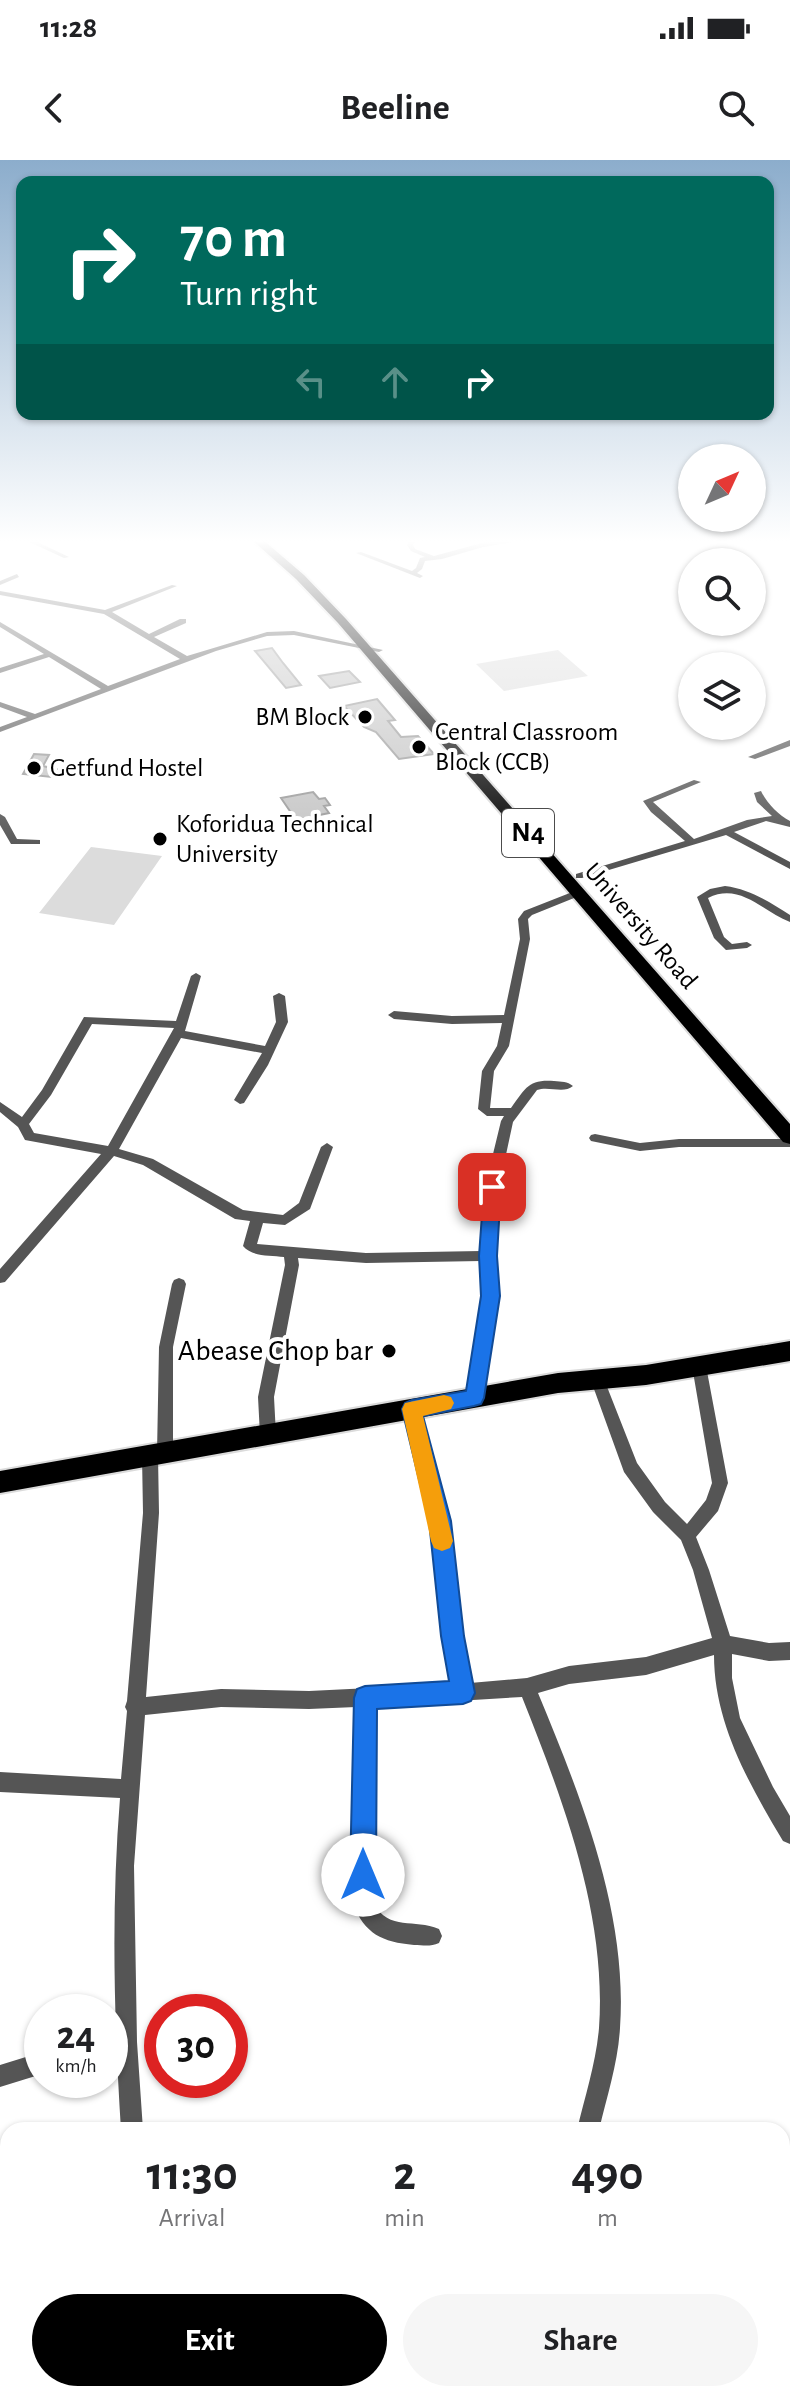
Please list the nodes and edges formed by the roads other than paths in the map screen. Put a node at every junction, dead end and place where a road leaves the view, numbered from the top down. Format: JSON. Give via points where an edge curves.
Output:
{"nodes":[{"id":1,"x":34,"y":644,"type":"edge"},
{"id":2,"x":160,"y":644,"type":"edge"},
{"id":3,"x":240,"y":644,"type":"edge"},
{"id":4,"x":346,"y":644,"type":"edge"},
{"id":5,"x":367,"y":644,"type":"edge"},
{"id":6,"x":368,"y":644,"type":"edge"},
{"id":7,"x":372,"y":649,"type":"junction"},
{"id":8,"x":50,"y":654,"type":"junction"},
{"id":9,"x":186,"y":659,"type":"junction"},
{"id":10,"x":0,"y":671,"type":"edge"},
{"id":11,"x":107,"y":689,"type":"junction"},
{"id":12,"x":0,"y":704,"type":"edge"},
{"id":13,"x":35,"y":717,"type":"junction"},
{"id":14,"x":0,"y":730,"type":"edge"},
{"id":15,"x":790,"y":743,"type":"edge"},
{"id":16,"x":752,"y":757,"type":"dead end"},
{"id":17,"x":697,"y":782,"type":"dead end"},
{"id":18,"x":758,"y":793,"type":"dead end"},
{"id":19,"x":0,"y":817,"type":"edge"},
{"id":20,"x":780,"y":818,"type":"junction"},
{"id":21,"x":790,"y":824,"type":"edge"},
{"id":22,"x":727,"y":832,"type":"junction"},
{"id":23,"x":37,"y":842,"type":"dead end"},
{"id":24,"x":693,"y":843,"type":"junction"},
{"id":25,"x":790,"y":866,"type":"edge"},
{"id":26,"x":580,"y":884,"type":"junction"},
{"id":27,"x":790,"y":919,"type":"edge"},
{"id":28,"x":747,"y":945,"type":"dead end"},
{"id":29,"x":196,"y":976,"type":"dead end"},
{"id":30,"x":279,"y":996,"type":"dead end"},
{"id":31,"x":394,"y":1015,"type":"dead end"},
{"id":32,"x":508,"y":1019,"type":"junction"},
{"id":33,"x":180,"y":1030,"type":"junction"},
{"id":34,"x":269,"y":1050,"type":"junction"},
{"id":35,"x":567,"y":1086,"type":"dead end"},
{"id":36,"x":240,"y":1100,"type":"dead end"},
{"id":37,"x":0,"y":1106,"type":"edge"},
{"id":38,"x":514,"y":1112,"type":"junction"},
{"id":39,"x":790,"y":1114,"type":"edge"},
{"id":40,"x":23,"y":1124,"type":"junction"},
{"id":41,"x":595,"y":1138,"type":"dead end"},
{"id":42,"x":790,"y":1140,"type":"edge"},
{"id":43,"x":327,"y":1147,"type":"dead end"},
{"id":44,"x":111,"y":1151,"type":"junction"},
{"id":45,"x":258,"y":1218,"type":"junction"},
{"id":46,"x":290,"y":1253,"type":"junction"},
{"id":47,"x":488,"y":1256,"type":"junction"},
{"id":48,"x":0,"y":1278,"type":"edge"},
{"id":49,"x":179,"y":1284,"type":"dead end"},
{"id":50,"x":790,"y":1337,"type":"edge"},
{"id":51,"x":790,"y":1351,"type":"edge"},
{"id":52,"x":699,"y":1366,"type":"junction"},
{"id":53,"x":600,"y":1378,"type":"junction"},
{"id":54,"x":474,"y":1398,"type":"junction"},
{"id":55,"x":412,"y":1409,"type":"junction"},
{"id":56,"x":268,"y":1435,"type":"junction"},
{"id":57,"x":158,"y":1454,"type":"junction"},
{"id":58,"x":0,"y":1482,"type":"edge"},
{"id":59,"x":687,"y":1535,"type":"junction"},
{"id":60,"x":723,"y":1644,"type":"junction"},
{"id":61,"x":790,"y":1651,"type":"edge"},
{"id":62,"x":527,"y":1687,"type":"junction"},
{"id":63,"x":463,"y":1693,"type":"junction"},
{"id":64,"x":365,"y":1698,"type":"junction"},
{"id":65,"x":134,"y":1707,"type":"junction"},
{"id":66,"x":0,"y":1782,"type":"edge"},
{"id":67,"x":128,"y":1789,"type":"junction"},
{"id":68,"x":790,"y":1834,"type":"edge"},
{"id":69,"x":432,"y":1936,"type":"dead end"},
{"id":70,"x":120,"y":1994,"type":"edge"},
{"id":71,"x":24,"y":2069,"type":"edge"},
{"id":72,"x":0,"y":2076,"type":"edge"},
{"id":73,"x":127,"y":2098,"type":"edge"},
{"id":74,"x":131,"y":2122,"type":"edge"},
{"id":75,"x":590,"y":2122,"type":"edge"}],
"edges":[{"from":1,"to":8,"type":"street"},
{"from":2,"to":9,"type":"street"},
{"from":3,"to":9,"type":"street"},
{"from":4,"to":7,"type":"street"},
{"from":5,"to":7,"type":"highway","name":"University Road","number":"N4"},
{"from":6,"to":7,"type":"highway","name":"University Road","number":"N4"},
{"from":7,"to":26,"type":"highway","name":"University Road","number":"N4"},
{"from":8,"to":10,"type":"street"},
{"from":8,"to":11,"type":"street"},
{"from":9,"to":11,"type":"street"},
{"from":11,"to":13,"type":"street"},
{"from":12,"to":13,"type":"street"},
{"from":13,"to":14,"type":"street"},
{"from":15,"to":16,"type":"street"},
{"from":17,"to":24,"type":"street","via":[[648,801]]},
{"from":18,"to":20,"type":"street"},
{"from":19,"to":23,"type":"street","via":[[14,842]]},
{"from":20,"to":21,"type":"street"},
{"from":20,"to":22,"type":"street","via":[[761,818]]},
{"from":22,"to":24,"type":"street"},
{"from":22,"to":25,"type":"street"},
{"from":24,"to":26,"type":"street"},
{"from":26,"to":32,"type":"street","via":[[525,916]]},
{"from":26,"to":39,"type":"highway","name":"University Road","number":"N4"},
{"from":26,"to":42,"type":"highway","name":"University Road","number":"N4"},
{"from":27,"to":28,"type":"street","via":[[732,887],[702,897],[722,943],[730,948]]},
{"from":29,"to":33,"type":"street"},
{"from":30,"to":34,"type":"street","via":[[282,1022]]},
{"from":31,"to":32,"type":"street"},
{"from":32,"to":38,"type":"street","via":[[503,1046],[488,1071],[484,1109]]},
{"from":33,"to":34,"type":"street"},
{"from":33,"to":40,"type":"street","via":[[88,1020]]},
{"from":33,"to":44,"type":"street"},
{"from":34,"to":36,"type":"street"},
{"from":35,"to":38,"type":"street","via":[[533,1087]]},
{"from":37,"to":40,"type":"street"},
{"from":38,"to":47,"type":"street","via":[[507,1121],[492,1187]]},
{"from":40,"to":44,"type":"street","via":[[29,1137]]},
{"from":41,"to":42,"type":"street","via":[[640,1147]]},
{"from":43,"to":45,"type":"street","via":[[299,1213],[285,1220]]},
{"from":44,"to":45,"type":"street","via":[[148,1162],[221,1207]]},
{"from":44,"to":48,"type":"street"},
{"from":45,"to":46,"type":"street","via":[[250,1246]]},
{"from":46,"to":47,"type":"street","via":[[428,1260]]},
{"from":46,"to":56,"type":"street","via":[[266,1397]]},
{"from":47,"to":54,"type":"street","via":[[490,1296]]},
{"from":49,"to":57,"type":"street","via":[[163,1353]]},
{"from":50,"to":53,"type":"highway","via":[[638,1365]]},
{"from":51,"to":52,"type":"highway"},
{"from":52,"to":53,"type":"highway"},
{"from":52,"to":59,"type":"street","via":[[720,1483],[711,1509]]},
{"from":53,"to":54,"type":"highway"},
{"from":53,"to":59,"type":"street","via":[[630,1467]]},
{"from":54,"to":55,"type":"highway"},
{"from":55,"to":56,"type":"highway"},
{"from":55,"to":63,"type":"street","via":[[440,1521]]},
{"from":56,"to":57,"type":"highway"},
{"from":57,"to":58,"type":"highway"},
{"from":57,"to":65,"type":"street"},
{"from":59,"to":60,"type":"street"},
{"from":60,"to":61,"type":"street"},
{"from":60,"to":62,"type":"street","via":[[646,1666],[569,1675]]},
{"from":60,"to":68,"type":"street","via":[[731,1719]]},
{"from":62,"to":63,"type":"street"},
{"from":62,"to":75,"type":"street","via":[[555,1754],[604,1917],[611,2019]]},
{"from":63,"to":64,"type":"street"},
{"from":64,"to":65,"type":"street","via":[[221,1698]]},
{"from":64,"to":69,"type":"street","via":[[363,1904],[369,1920],[380,1929]]},
{"from":65,"to":67,"type":"street"},
{"from":66,"to":67,"type":"street"},
{"from":67,"to":70,"type":"street"},
{"from":71,"to":72,"type":"street"},
{"from":73,"to":74,"type":"street"}]}
